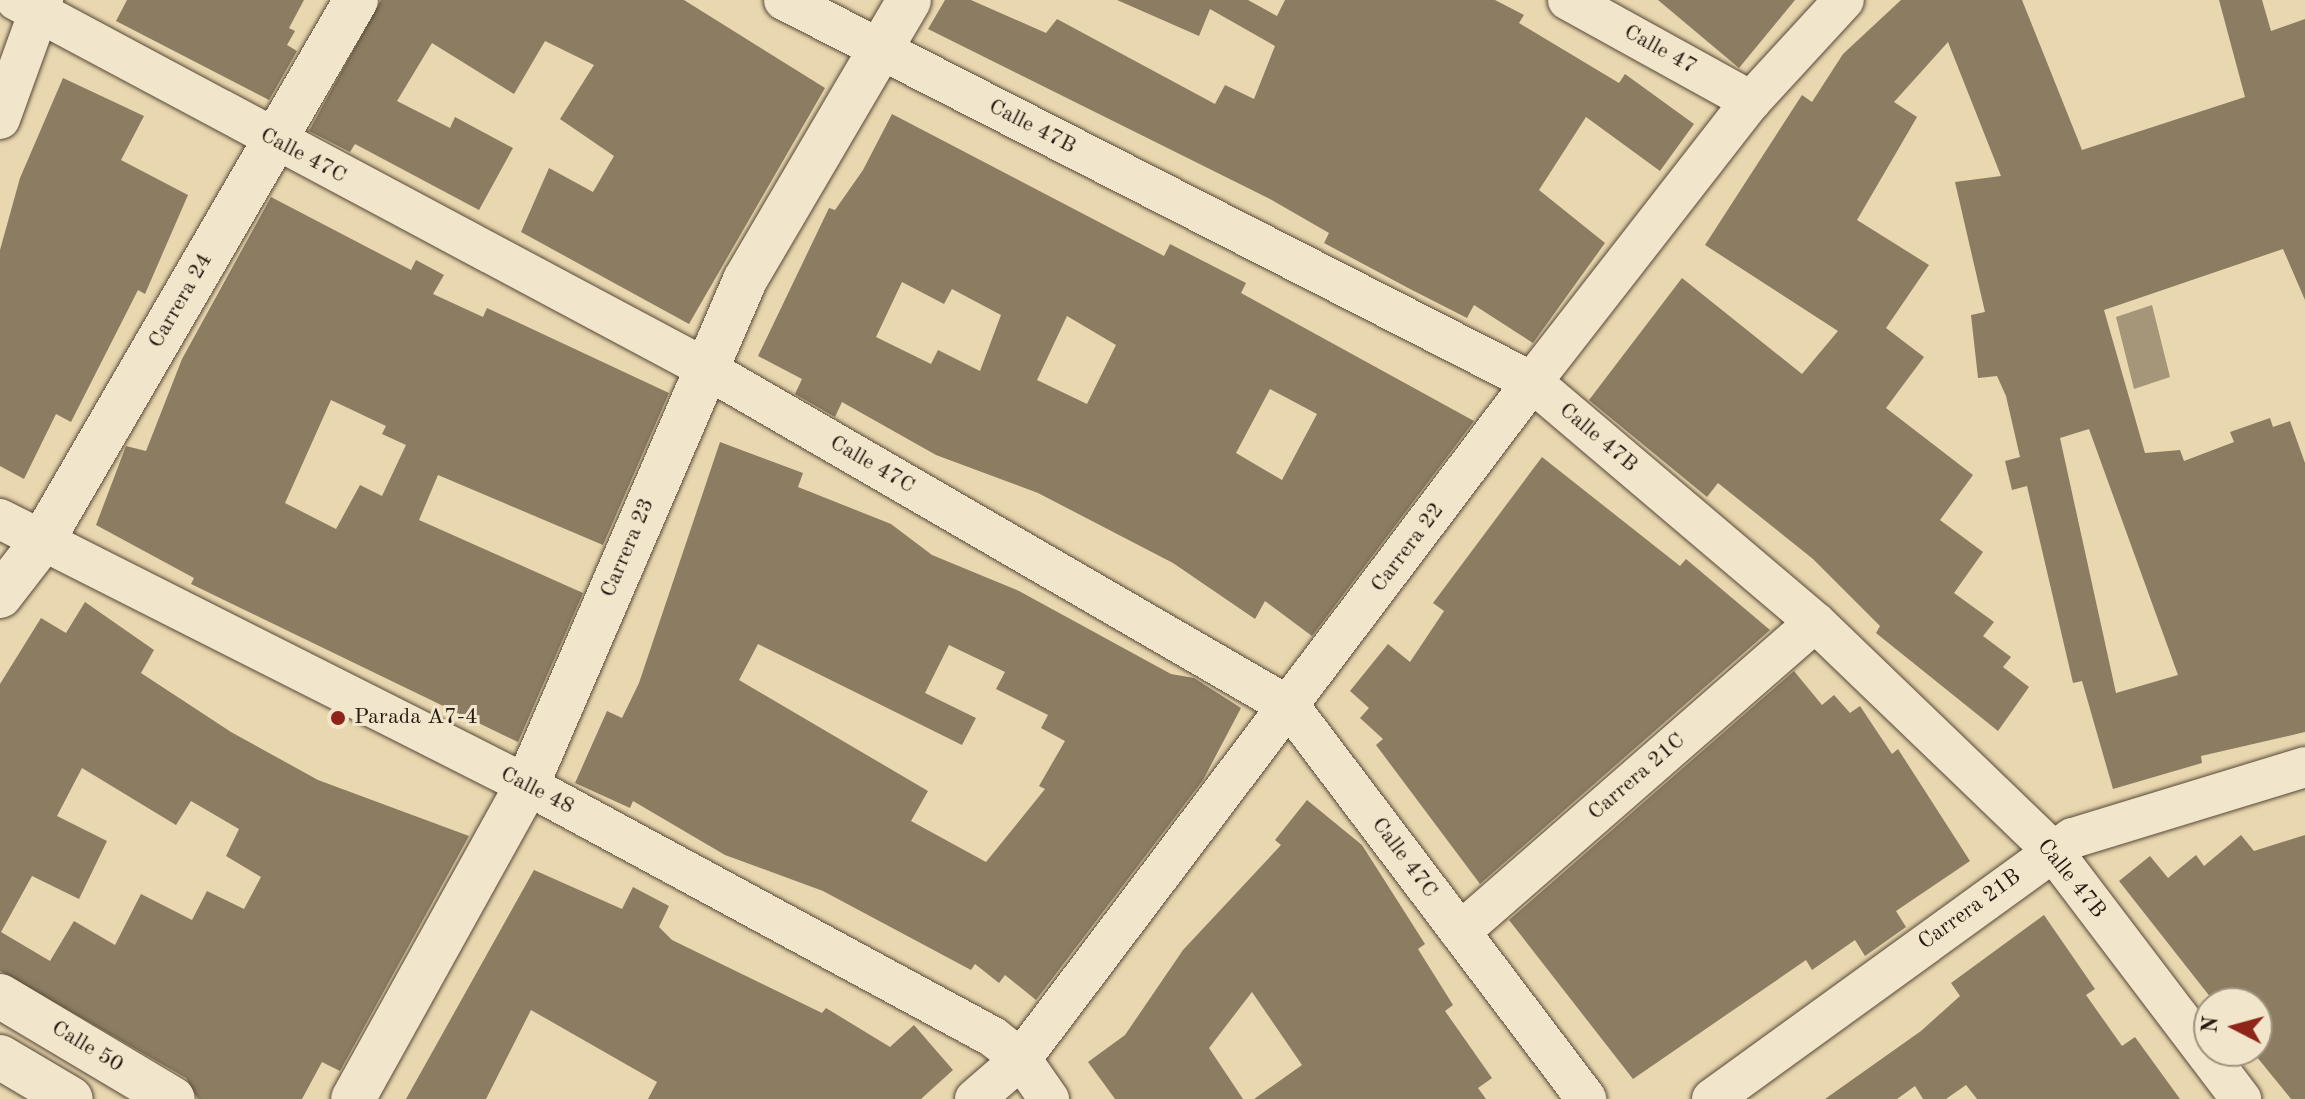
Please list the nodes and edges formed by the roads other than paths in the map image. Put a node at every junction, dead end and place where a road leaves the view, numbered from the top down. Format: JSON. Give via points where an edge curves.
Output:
{"nodes":[{"id":1,"x":356,"y":0,"type":"edge"},
{"id":2,"x":784,"y":0,"type":"edge"},
{"id":3,"x":909,"y":0,"type":"edge"},
{"id":4,"x":1568,"y":0,"type":"edge"},
{"id":5,"x":1844,"y":0,"type":"edge"},
{"id":6,"x":33,"y":4,"type":"edge"},
{"id":7,"x":875,"y":47,"type":"junction"},
{"id":8,"x":1751,"y":101,"type":"junction"},
{"id":9,"x":0,"y":119,"type":"edge"},
{"id":10,"x":274,"y":141,"type":"junction"},
{"id":11,"x":705,"y":368,"type":"junction"},
{"id":12,"x":1532,"y":382,"type":"junction"},
{"id":13,"x":0,"y":519,"type":"edge"},
{"id":14,"x":41,"y":543,"type":"junction"},
{"id":15,"x":0,"y":596,"type":"edge"},
{"id":16,"x":1815,"y":622,"type":"junction"},
{"id":17,"x":1290,"y":707,"type":"junction"},
{"id":18,"x":2305,"y":767,"type":"edge"},
{"id":19,"x":527,"y":785,"type":"junction"},
{"id":20,"x":2052,"y":850,"type":"junction"},
{"id":21,"x":1460,"y":932,"type":"junction"},
{"id":22,"x":0,"y":996,"type":"edge"},
{"id":23,"x":0,"y":1057,"type":"edge"},
{"id":24,"x":1021,"y":1059,"type":"junction"},
{"id":25,"x":71,"y":1099,"type":"edge"},
{"id":26,"x":173,"y":1099,"type":"edge"},
{"id":27,"x":353,"y":1099,"type":"edge"},
{"id":28,"x":975,"y":1099,"type":"edge"},
{"id":29,"x":1049,"y":1099,"type":"edge"},
{"id":30,"x":1586,"y":1099,"type":"edge"},
{"id":31,"x":1712,"y":1099,"type":"edge"},
{"id":32,"x":2241,"y":1099,"type":"edge"}],
"edges":[{"from":1,"to":10,"type":"street","name":"Carrera 24"},
{"from":2,"to":7,"type":"street","name":"Calle 47B"},
{"from":3,"to":7,"type":"street","name":"Carrera 23"},
{"from":4,"to":8,"type":"street","name":"Calle 47"},
{"from":5,"to":8,"type":"street","name":"Carrera 22"},
{"from":6,"to":9,"type":"street"},
{"from":6,"to":10,"type":"street","name":"Calle 47C"},
{"from":7,"to":11,"type":"street","name":"Carrera 23","via":[[793,187]]},
{"from":7,"to":12,"type":"street","name":"Calle 47B"},
{"from":8,"to":12,"type":"street","name":"Carrera 22"},
{"from":10,"to":11,"type":"street","name":"Calle 47C"},
{"from":10,"to":14,"type":"street","name":"Carrera 24"},
{"from":11,"to":17,"type":"street","name":"Calle 47C"},
{"from":11,"to":19,"type":"street","name":"Carrera 23"},
{"from":12,"to":16,"type":"street","name":"Calle 47B"},
{"from":12,"to":17,"type":"street","name":"Carrera 22"},
{"from":13,"to":14,"type":"street","name":"Calle 48"},
{"from":14,"to":15,"type":"street","name":"Carrera 24"},
{"from":14,"to":19,"type":"street","name":"Calle 48"},
{"from":16,"to":20,"type":"street","name":"Calle 47B"},
{"from":16,"to":21,"type":"street","name":"Carrera 21C"},
{"from":17,"to":21,"type":"street","name":"Calle 47C"},
{"from":17,"to":24,"type":"street","name":"Carrera 22"},
{"from":18,"to":20,"type":"street","name":"Carrera 21B","via":[[2099,826]]},
{"from":19,"to":24,"type":"street","name":"Calle 48"},
{"from":19,"to":27,"type":"street","name":"Carrera 23"},
{"from":20,"to":31,"type":"street","name":"Carrera 21B"},
{"from":20,"to":32,"type":"street","name":"Calle 47B"},
{"from":21,"to":30,"type":"street","name":"Calle 47C"},
{"from":22,"to":26,"type":"street","name":"Calle 50"},
{"from":23,"to":25,"type":"street"},
{"from":24,"to":28,"type":"street","name":"Carrera 22"},
{"from":24,"to":29,"type":"street","name":"Calle 48"}]}
